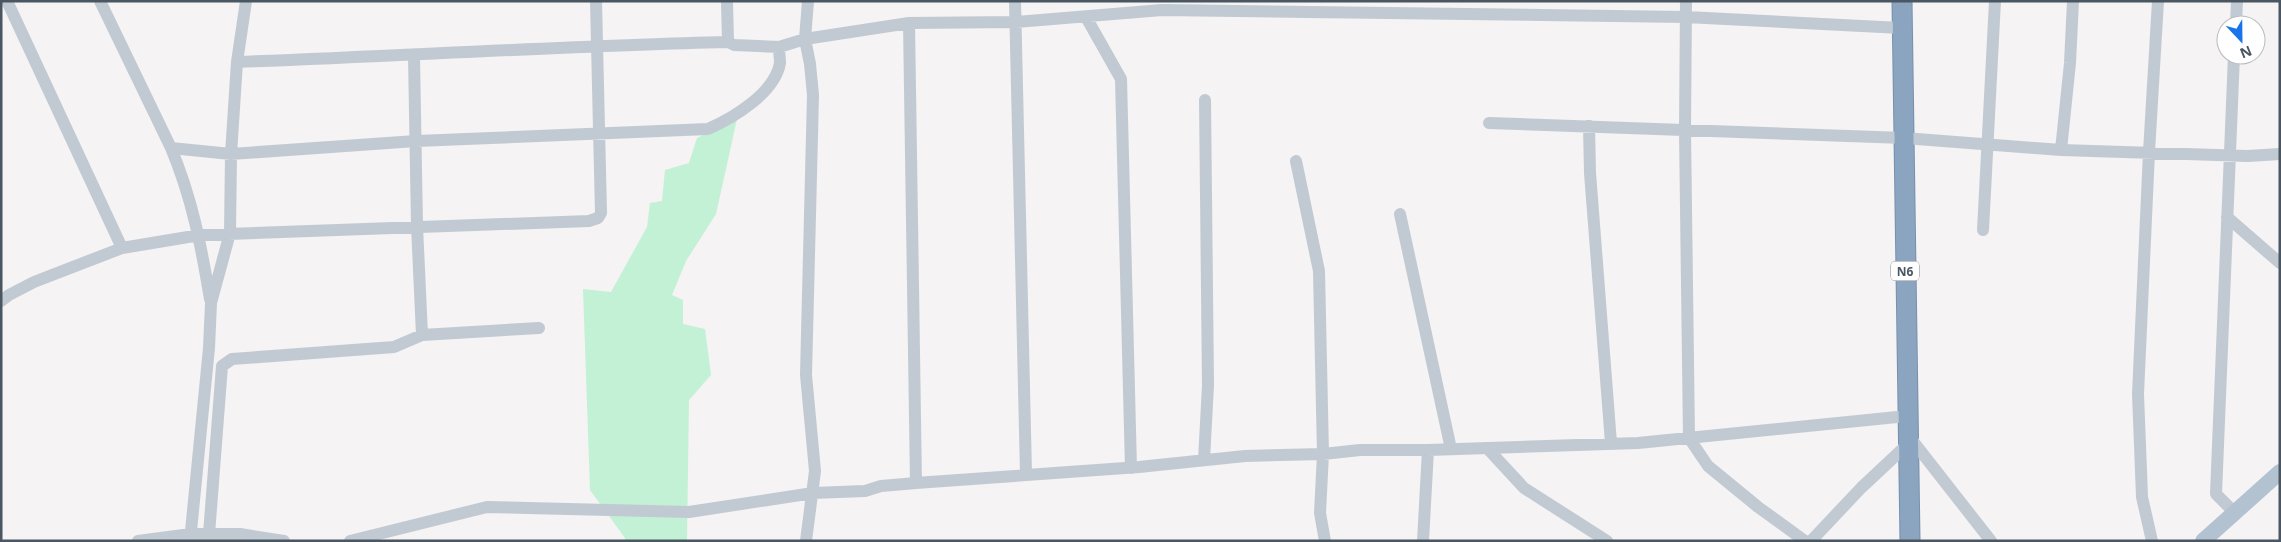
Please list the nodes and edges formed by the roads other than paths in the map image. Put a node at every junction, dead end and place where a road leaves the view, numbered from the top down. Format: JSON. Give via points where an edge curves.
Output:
{"nodes":[{"id":1,"x":7,"y":1,"type":"edge"},
{"id":2,"x":100,"y":1,"type":"edge"},
{"id":3,"x":246,"y":1,"type":"edge"},
{"id":4,"x":596,"y":1,"type":"edge"},
{"id":5,"x":727,"y":1,"type":"edge"},
{"id":6,"x":808,"y":1,"type":"edge"},
{"id":7,"x":1015,"y":1,"type":"edge"},
{"id":8,"x":1686,"y":1,"type":"edge"},
{"id":9,"x":1902,"y":1,"type":"edge"},
{"id":10,"x":1994,"y":1,"type":"edge"},
{"id":11,"x":2073,"y":1,"type":"edge"},
{"id":12,"x":2158,"y":1,"type":"edge"},
{"id":13,"x":2237,"y":1,"type":"edge"},
{"id":14,"x":2236,"y":15,"type":"edge"},
{"id":15,"x":1686,"y":16,"type":"junction"},
{"id":16,"x":1086,"y":17,"type":"junction"},
{"id":17,"x":1016,"y":22,"type":"junction"},
{"id":18,"x":909,"y":23,"type":"junction"},
{"id":19,"x":1901,"y":28,"type":"junction"},
{"id":20,"x":805,"y":39,"type":"junction"},
{"id":21,"x":728,"y":42,"type":"junction"},
{"id":22,"x":596,"y":45,"type":"junction"},
{"id":23,"x":779,"y":47,"type":"junction"},
{"id":24,"x":414,"y":56,"type":"junction"},
{"id":25,"x":237,"y":62,"type":"junction"},
{"id":26,"x":2234,"y":65,"type":"edge"},
{"id":27,"x":1205,"y":100,"type":"dead end"},
{"id":28,"x":1489,"y":123,"type":"dead end"},
{"id":29,"x":1589,"y":126,"type":"junction"},
{"id":30,"x":1685,"y":130,"type":"junction"},
{"id":31,"x":600,"y":134,"type":"junction"},
{"id":32,"x":1904,"y":138,"type":"junction"},
{"id":33,"x":416,"y":141,"type":"junction"},
{"id":34,"x":1987,"y":143,"type":"junction"},
{"id":35,"x":171,"y":148,"type":"junction"},
{"id":36,"x":2061,"y":150,"type":"junction"},
{"id":37,"x":2149,"y":152,"type":"junction"},
{"id":38,"x":231,"y":154,"type":"junction"},
{"id":39,"x":2280,"y":154,"type":"edge"},
{"id":40,"x":2229,"y":155,"type":"junction"},
{"id":41,"x":1296,"y":161,"type":"dead end"},
{"id":42,"x":1400,"y":214,"type":"dead end"},
{"id":43,"x":2227,"y":217,"type":"junction"},
{"id":44,"x":417,"y":226,"type":"junction"},
{"id":45,"x":1983,"y":230,"type":"dead end"},
{"id":46,"x":230,"y":233,"type":"junction"},
{"id":47,"x":200,"y":235,"type":"junction"},
{"id":48,"x":122,"y":248,"type":"junction"},
{"id":49,"x":2280,"y":263,"type":"edge"},
{"id":50,"x":1,"y":301,"type":"edge"},
{"id":51,"x":210,"y":303,"type":"junction"},
{"id":52,"x":539,"y":328,"type":"dead end"},
{"id":53,"x":422,"y":335,"type":"junction"},
{"id":54,"x":1908,"y":432,"type":"junction"},
{"id":55,"x":1689,"y":438,"type":"junction"},
{"id":56,"x":1611,"y":444,"type":"junction"},
{"id":57,"x":1487,"y":448,"type":"junction"},
{"id":58,"x":1451,"y":449,"type":"junction"},
{"id":59,"x":1428,"y":450,"type":"junction"},
{"id":60,"x":1323,"y":454,"type":"junction"},
{"id":61,"x":1204,"y":460,"type":"junction"},
{"id":62,"x":1131,"y":468,"type":"junction"},
{"id":63,"x":2280,"y":472,"type":"edge"},
{"id":64,"x":1026,"y":474,"type":"junction"},
{"id":65,"x":916,"y":483,"type":"junction"},
{"id":66,"x":813,"y":492,"type":"junction"},
{"id":67,"x":2234,"y":512,"type":"junction"},
{"id":68,"x":209,"y":534,"type":"junction"},
{"id":69,"x":190,"y":537,"type":"edge"},
{"id":70,"x":1601,"y":539,"type":"edge"},
{"id":71,"x":138,"y":541,"type":"edge"},
{"id":72,"x":284,"y":541,"type":"edge"},
{"id":73,"x":350,"y":541,"type":"edge"},
{"id":74,"x":806,"y":541,"type":"edge"},
{"id":75,"x":1325,"y":541,"type":"edge"},
{"id":76,"x":1423,"y":541,"type":"edge"},
{"id":77,"x":1805,"y":541,"type":"edge"},
{"id":78,"x":1811,"y":541,"type":"edge"},
{"id":79,"x":1910,"y":541,"type":"edge"},
{"id":80,"x":1991,"y":541,"type":"edge"},
{"id":81,"x":2152,"y":541,"type":"edge"},
{"id":82,"x":2203,"y":541,"type":"edge"}],
"edges":[{"from":1,"to":48,"type":"street"},
{"from":2,"to":35,"type":"street"},
{"from":3,"to":25,"type":"street"},
{"from":4,"to":22,"type":"street"},
{"from":5,"to":21,"type":"street"},
{"from":6,"to":20,"type":"street"},
{"from":7,"to":17,"type":"street"},
{"from":8,"to":15,"type":"street"},
{"from":9,"to":19,"type":"highway","number":"N6"},
{"from":10,"to":34,"type":"street"},
{"from":11,"to":36,"type":"street"},
{"from":12,"to":37,"type":"street"},
{"from":13,"to":14,"type":"street"},
{"from":15,"to":16,"type":"street","via":[[1162,10]]},
{"from":15,"to":19,"type":"street"},
{"from":15,"to":30,"type":"street"},
{"from":16,"to":17,"type":"street"},
{"from":16,"to":62,"type":"street","via":[[1122,79]]},
{"from":17,"to":18,"type":"street"},
{"from":17,"to":64,"type":"street"},
{"from":18,"to":20,"type":"street"},
{"from":18,"to":65,"type":"street"},
{"from":19,"to":32,"type":"highway","number":"N6"},
{"from":20,"to":23,"type":"street"},
{"from":20,"to":66,"type":"street","via":[[813,94],[806,375],[815,471]]},
{"from":21,"to":22,"type":"street"},
{"from":21,"to":23,"type":"street"},
{"from":22,"to":24,"type":"street"},
{"from":22,"to":31,"type":"street"},
{"from":23,"to":31,"type":"street","via":[[780,64],[770,85],[744,109],[708,129]]},
{"from":24,"to":25,"type":"street"},
{"from":24,"to":33,"type":"street"},
{"from":25,"to":38,"type":"street"},
{"from":26,"to":40,"type":"street"},
{"from":27,"to":61,"type":"street","via":[[1208,385]]},
{"from":28,"to":29,"type":"street"},
{"from":29,"to":30,"type":"street"},
{"from":29,"to":56,"type":"street"},
{"from":30,"to":32,"type":"street"},
{"from":30,"to":55,"type":"street"},
{"from":31,"to":33,"type":"street"},
{"from":31,"to":44,"type":"street","via":[[602,213],[598,218],[589,221]]},
{"from":32,"to":34,"type":"street"},
{"from":32,"to":54,"type":"highway","number":"N6"},
{"from":33,"to":38,"type":"street"},
{"from":33,"to":44,"type":"street"},
{"from":34,"to":36,"type":"street"},
{"from":34,"to":45,"type":"street"},
{"from":35,"to":38,"type":"street"},
{"from":35,"to":47,"type":"street","via":[[185,182]]},
{"from":36,"to":37,"type":"street"},
{"from":37,"to":40,"type":"street"},
{"from":37,"to":81,"type":"street","via":[[2138,412],[2142,497]]},
{"from":38,"to":46,"type":"street"},
{"from":39,"to":40,"type":"street"},
{"from":40,"to":43,"type":"street"},
{"from":41,"to":60,"type":"street","via":[[1319,270]]},
{"from":42,"to":58,"type":"street"},
{"from":43,"to":49,"type":"street"},
{"from":43,"to":67,"type":"street","via":[[2216,494]]},
{"from":44,"to":46,"type":"street"},
{"from":44,"to":53,"type":"street"},
{"from":46,"to":47,"type":"street"},
{"from":46,"to":51,"type":"street"},
{"from":47,"to":48,"type":"street"},
{"from":47,"to":51,"type":"street"},
{"from":48,"to":50,"type":"street","via":[[34,282]]},
{"from":51,"to":69,"type":"street","via":[[209,348]]},
{"from":52,"to":53,"type":"street"},
{"from":53,"to":68,"type":"street","via":[[394,347],[232,358],[222,366]]},
{"from":54,"to":55,"type":"street"},
{"from":54,"to":78,"type":"street"},
{"from":54,"to":79,"type":"highway","number":"N6"},
{"from":54,"to":80,"type":"street"},
{"from":55,"to":56,"type":"street"},
{"from":55,"to":77,"type":"street","via":[[1708,466]]},
{"from":56,"to":57,"type":"street"},
{"from":57,"to":58,"type":"street"},
{"from":57,"to":70,"type":"street","via":[[1524,488]]},
{"from":58,"to":59,"type":"street"},
{"from":59,"to":60,"type":"street","via":[[1360,450]]},
{"from":59,"to":76,"type":"street"},
{"from":60,"to":61,"type":"street"},
{"from":60,"to":75,"type":"street","via":[[1320,513]]},
{"from":61,"to":62,"type":"street"},
{"from":62,"to":64,"type":"street"},
{"from":63,"to":67,"type":"main road"},
{"from":64,"to":65,"type":"street"},
{"from":65,"to":66,"type":"street","via":[[865,491]]},
{"from":66,"to":73,"type":"street","via":[[689,512],[487,507]]},
{"from":66,"to":74,"type":"street"},
{"from":67,"to":82,"type":"main road"},
{"from":68,"to":69,"type":"street"},
{"from":68,"to":72,"type":"street","via":[[240,534]]},
{"from":69,"to":71,"type":"street"}]}
